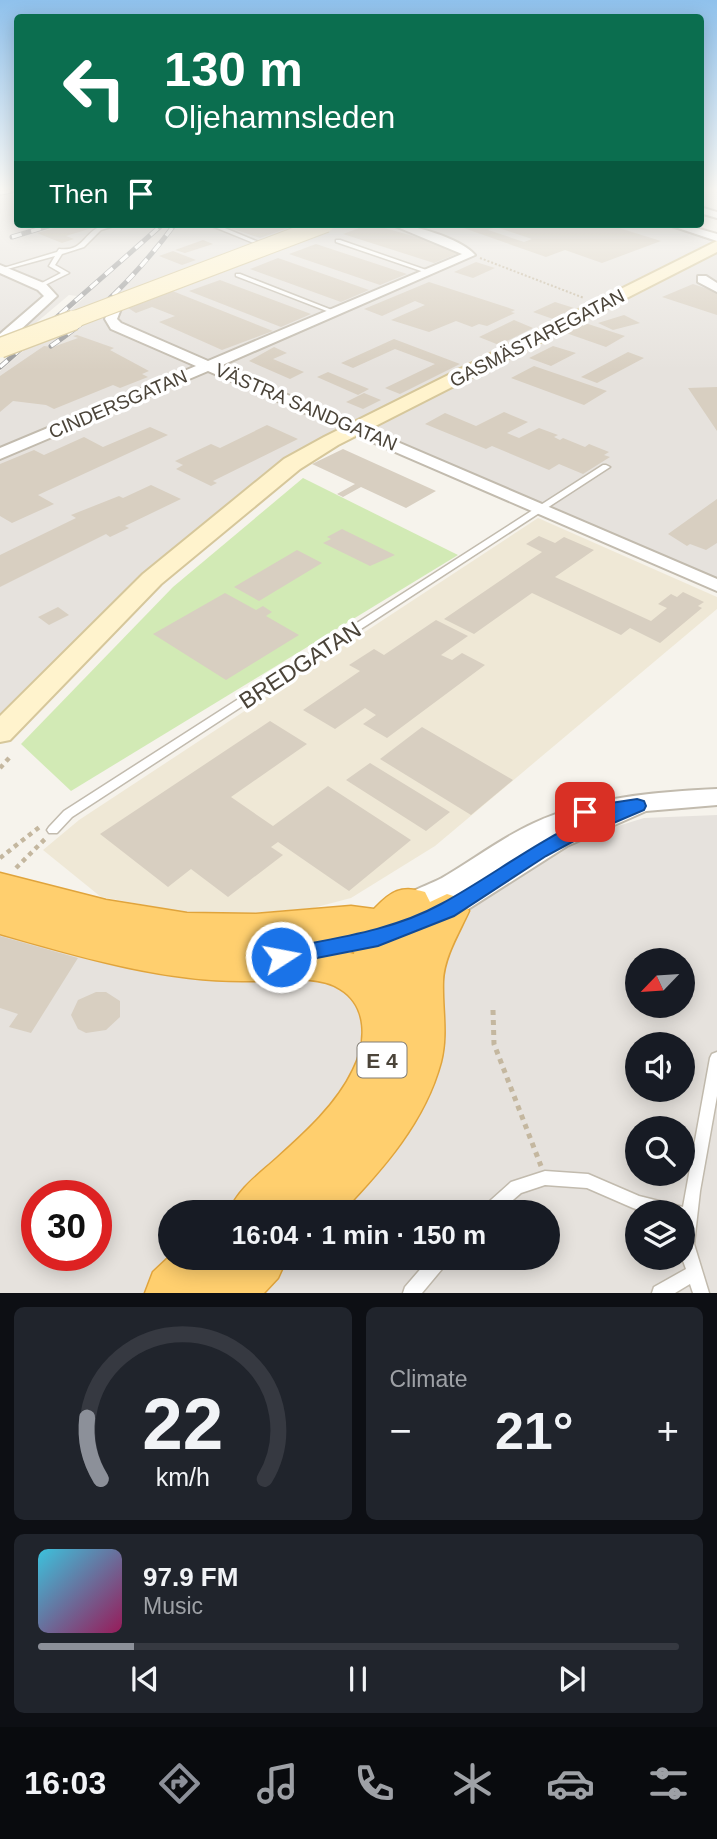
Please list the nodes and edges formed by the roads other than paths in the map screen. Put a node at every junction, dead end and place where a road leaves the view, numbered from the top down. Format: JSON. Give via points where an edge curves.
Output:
{"nodes":[{"id":1,"x":64,"y":249,"type":"edge"},
{"id":2,"x":244,"y":249,"type":"edge"},
{"id":3,"x":251,"y":249,"type":"edge"},
{"id":4,"x":259,"y":249,"type":"edge"},
{"id":5,"x":362,"y":249,"type":"edge"},
{"id":6,"x":464,"y":249,"type":"edge"},
{"id":7,"x":710,"y":249,"type":"edge"},
{"id":8,"x":61,"y":250,"type":"junction"},
{"id":9,"x":1,"y":269,"type":"edge"},
{"id":10,"x":429,"y":272,"type":"junction"},
{"id":11,"x":238,"y":275,"type":"dead end"},
{"id":12,"x":702,"y":279,"type":"dead end"},
{"id":13,"x":39,"y":286,"type":"junction"},
{"id":14,"x":717,"y":288,"type":"edge"},
{"id":15,"x":625,"y":293,"type":"joint"},
{"id":16,"x":334,"y":312,"type":"junction"},
{"id":17,"x":15,"y":328,"type":"junction"},
{"id":18,"x":0,"y":333,"type":"edge"},
{"id":19,"x":0,"y":341,"type":"edge"},
{"id":20,"x":0,"y":348,"type":"edge"},
{"id":21,"x":208,"y":365,"type":"junction"},
{"id":22,"x":357,"y":429,"type":"junction"},
{"id":23,"x":0,"y":454,"type":"edge"},
{"id":24,"x":606,"y":467,"type":"dead end"},
{"id":25,"x":541,"y":510,"type":"junction"},
{"id":26,"x":717,"y":586,"type":"edge"},
{"id":27,"x":0,"y":733,"type":"edge"},
{"id":28,"x":717,"y":797,"type":"edge"},
{"id":29,"x":637,"y":806,"type":"junction"},
{"id":30,"x":57,"y":826,"type":"road end"},
{"id":31,"x":7,"y":880,"type":"edge"},
{"id":32,"x":0,"y":917,"type":"edge"},
{"id":33,"x":392,"y":923,"type":"junction"},
{"id":34,"x":255,"y":962,"type":"junction"},
{"id":35,"x":399,"y":987,"type":"junction"},
{"id":36,"x":717,"y":1058,"type":"edge"},
{"id":37,"x":269,"y":1200,"type":"edge"},
{"id":38,"x":316,"y":1200,"type":"edge"},
{"id":39,"x":502,"y":1200,"type":"edge"},
{"id":40,"x":631,"y":1200,"type":"edge"},
{"id":41,"x":687,"y":1200,"type":"edge"},
{"id":42,"x":197,"y":1270,"type":"edge"},
{"id":43,"x":246,"y":1270,"type":"edge"},
{"id":44,"x":430,"y":1270,"type":"edge"},
{"id":45,"x":695,"y":1272,"type":"joint"},
{"id":46,"x":174,"y":1293,"type":"edge"},
{"id":47,"x":223,"y":1293,"type":"edge"},
{"id":48,"x":411,"y":1293,"type":"edge"},
{"id":49,"x":660,"y":1293,"type":"edge"},
{"id":50,"x":701,"y":1293,"type":"edge"}],
"edges":[{"from":1,"to":8,"type":"lane"},
{"from":2,"to":19,"type":"main road","bridge":true},
{"from":3,"to":21,"type":"street","name":"VÄSTRA SANDGATAN","via":[[116,303],[111,319],[116,326]]},
{"from":4,"to":20,"type":"street","bridge":true},
{"from":5,"to":10,"type":"lane"},
{"from":6,"to":10,"type":"street","name":"CINDERSGATAN","via":[[469,254]]},
{"from":7,"to":15,"type":"main road","name":"GASMÄSTAREGATAN"},
{"from":8,"to":9,"type":"lane"},
{"from":8,"to":13,"type":"lane","via":[[52,266],[66,273]]},
{"from":9,"to":13,"type":"street"},
{"from":10,"to":16,"type":"street","name":"CINDERSGATAN"},
{"from":11,"to":16,"type":"lane"},
{"from":12,"to":14,"type":"street"},
{"from":13,"to":17,"type":"street","via":[[48,290],[50,298]]},
{"from":15,"to":22,"type":"street","name":"GASMÄSTAREGATAN","via":[[597,302]]},
{"from":16,"to":21,"type":"street","name":"CINDERSGATAN"},
{"from":17,"to":18,"type":"street"},
{"from":17,"to":19,"type":"street"},
{"from":21,"to":22,"type":"street","name":"VÄSTRA SANDGATAN"},
{"from":21,"to":23,"type":"street","name":"CINDERSGATAN"},
{"from":22,"to":25,"type":"street","name":"VÄSTRA SANDGATAN"},
{"from":22,"to":27,"type":"street","via":[[292,464],[188,549]]},
{"from":24,"to":25,"type":"lane","name":"BREDGATAN"},
{"from":25,"to":26,"type":"street","name":"VÄSTRA SANDGATAN"},
{"from":25,"to":30,"type":"lane","name":"BREDGATAN","via":[[79,807]]},
{"from":28,"to":29,"type":"street"},
{"from":29,"to":33,"type":"street"},
{"from":29,"to":33,"type":"street","via":[[585,812],[543,828]]},
{"from":31,"to":33,"type":"highway","via":[[82,911],[211,932]]},
{"from":32,"to":34,"type":"highway","via":[[111,946],[218,962]]},
{"from":33,"to":34,"type":"street"},
{"from":33,"to":35,"type":"highway","number":"E 4","via":[[410,952]]},
{"from":34,"to":35,"type":"highway","via":[[321,964]]},
{"from":35,"to":37,"type":"highway","number":"E 4","via":[[384,1007],[388,1034],[369,1092],[337,1134]]},
{"from":35,"to":38,"type":"highway","number":"E 4","via":[[423,1030],[404,1098],[383,1130]]},
{"from":36,"to":41,"type":"lane"},
{"from":39,"to":40,"type":"lane","via":[[516,1187],[545,1178],[588,1181]]},
{"from":42,"to":46,"type":"highway"},
{"from":43,"to":47,"type":"highway"},
{"from":44,"to":48,"type":"lane"},
{"from":45,"to":49,"type":"lane"},
{"from":45,"to":50,"type":"lane"}]}
